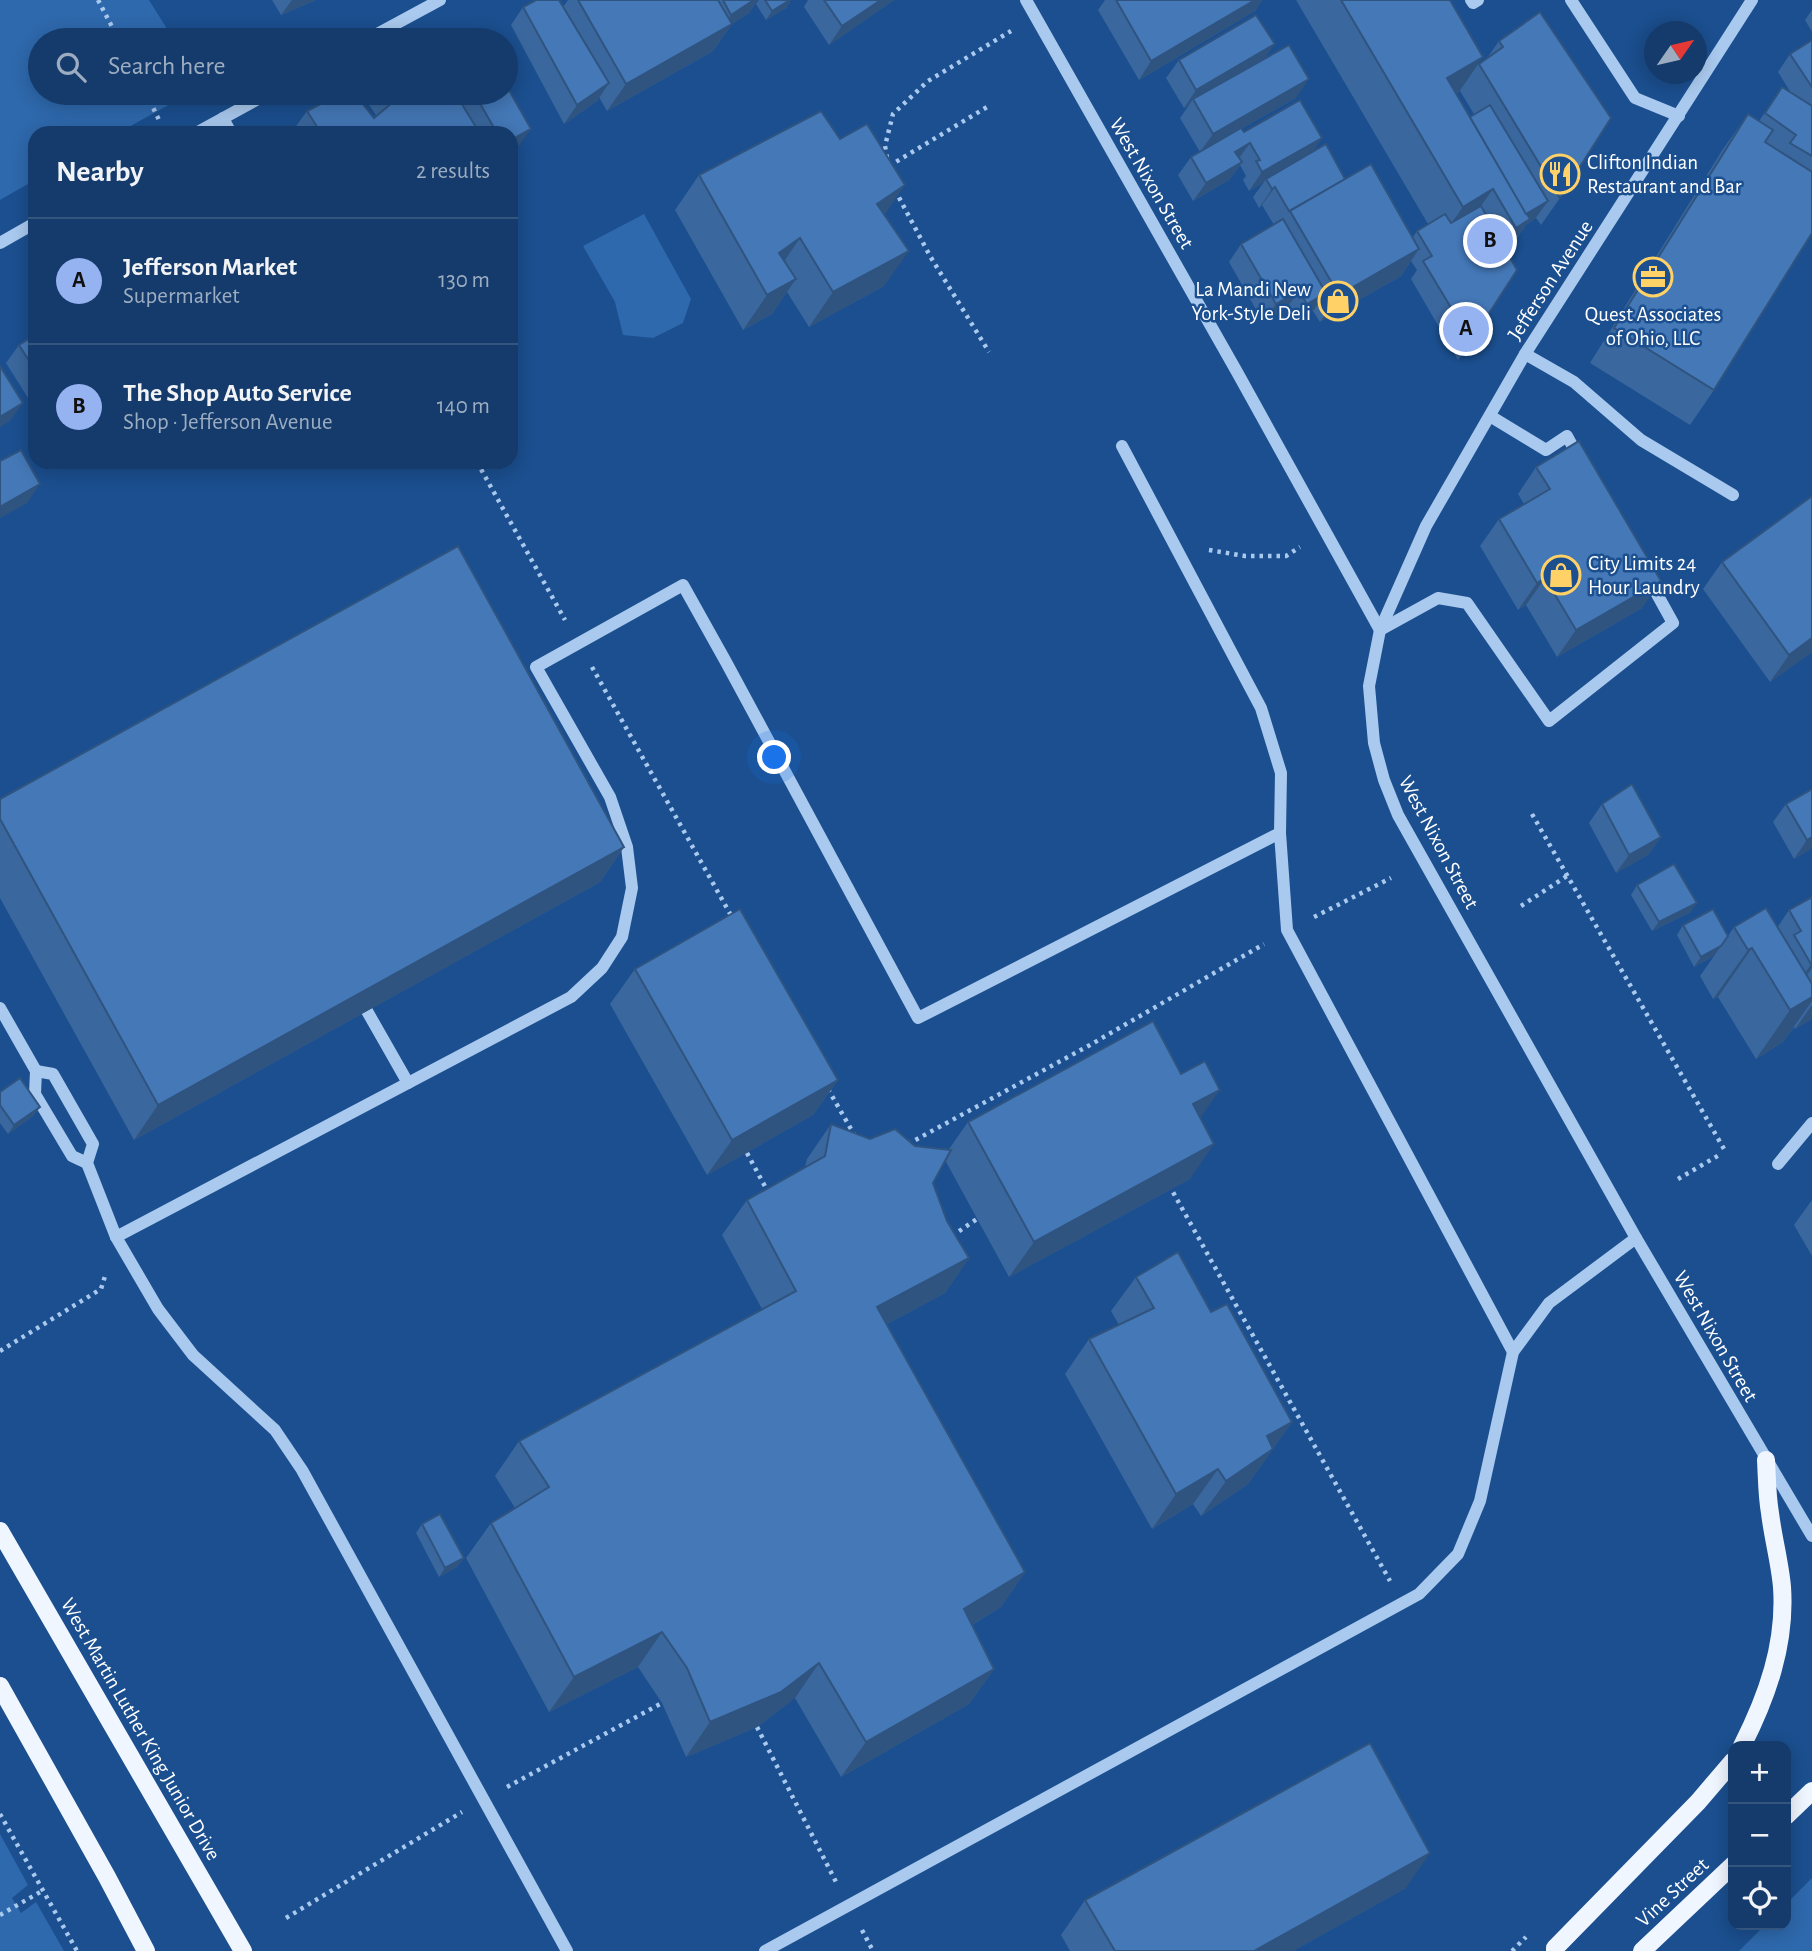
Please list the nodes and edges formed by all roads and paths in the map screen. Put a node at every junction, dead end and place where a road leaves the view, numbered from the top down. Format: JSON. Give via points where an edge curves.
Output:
{"nodes":[{"id":1,"x":98,"y":0,"type":"edge"},
{"id":2,"x":440,"y":0,"type":"edge"},
{"id":3,"x":1026,"y":0,"type":"edge"},
{"id":4,"x":1471,"y":0,"type":"edge"},
{"id":5,"x":1478,"y":0,"type":"edge"},
{"id":6,"x":1571,"y":0,"type":"edge"},
{"id":7,"x":1752,"y":0,"type":"edge"},
{"id":8,"x":113,"y":28,"type":"edge"},
{"id":9,"x":388,"y":28,"type":"edge"},
{"id":10,"x":1012,"y":30,"type":"dead end"},
{"id":11,"x":152,"y":105,"type":"edge"},
{"id":12,"x":247,"y":105,"type":"edge"},
{"id":13,"x":987,"y":107,"type":"dead end"},
{"id":14,"x":1678,"y":116,"type":"junction"},
{"id":15,"x":223,"y":118,"type":"junction"},
{"id":16,"x":159,"y":120,"type":"dead end"},
{"id":17,"x":209,"y":126,"type":"edge"},
{"id":18,"x":227,"y":126,"type":"edge"},
{"id":19,"x":889,"y":167,"type":"junction"},
{"id":20,"x":891,"y":176,"type":"edge"},
{"id":21,"x":892,"y":186,"type":"edge"},
{"id":22,"x":28,"y":227,"type":"edge"},
{"id":23,"x":0,"y":243,"type":"edge"},
{"id":24,"x":989,"y":352,"type":"dead end"},
{"id":25,"x":1525,"y":354,"type":"junction"},
{"id":26,"x":1490,"y":416,"type":"junction"},
{"id":27,"x":1122,"y":446,"type":"dead end"},
{"id":28,"x":481,"y":469,"type":"edge"},
{"id":29,"x":1587,"y":471,"type":"edge"},
{"id":30,"x":1732,"y":495,"type":"dead end"},
{"id":31,"x":1300,"y":547,"type":"dead end"},
{"id":32,"x":1183,"y":561,"type":"junction"},
{"id":33,"x":1640,"y":564,"type":"edge"},
{"id":34,"x":1380,"y":630,"type":"junction"},
{"id":35,"x":578,"y":643,"type":"junction"},
{"id":36,"x":1532,"y":814,"type":"dead end"},
{"id":37,"x":1280,"y":833,"type":"junction"},
{"id":38,"x":1567,"y":876,"type":"junction"},
{"id":39,"x":1391,"y":878,"type":"dead end"},
{"id":40,"x":1521,"y":906,"type":"dead end"},
{"id":41,"x":734,"y":922,"type":"edge"},
{"id":42,"x":1287,"y":930,"type":"junction"},
{"id":43,"x":0,"y":1008,"type":"edge"},
{"id":44,"x":367,"y":1011,"type":"edge"},
{"id":45,"x":36,"y":1071,"type":"junction"},
{"id":46,"x":823,"y":1079,"type":"edge"},
{"id":47,"x":408,"y":1083,"type":"junction"},
{"id":48,"x":1812,"y":1123,"type":"edge"},
{"id":49,"x":857,"y":1140,"type":"edge"},
{"id":50,"x":907,"y":1144,"type":"edge"},
{"id":51,"x":747,"y":1153,"type":"edge"},
{"id":52,"x":87,"y":1163,"type":"junction"},
{"id":53,"x":1777,"y":1164,"type":"dead end"},
{"id":54,"x":1165,"y":1178,"type":"edge"},
{"id":55,"x":1678,"y":1179,"type":"dead end"},
{"id":56,"x":770,"y":1195,"type":"edge"},
{"id":57,"x":977,"y":1219,"type":"dead end"},
{"id":58,"x":116,"y":1237,"type":"junction"},
{"id":59,"x":1636,"y":1238,"type":"junction"},
{"id":60,"x":944,"y":1241,"type":"edge"},
{"id":61,"x":0,"y":1351,"type":"edge"},
{"id":62,"x":1513,"y":1352,"type":"junction"},
{"id":63,"x":1766,"y":1460,"type":"junction"},
{"id":64,"x":0,"y":1531,"type":"edge"},
{"id":65,"x":1812,"y":1536,"type":"edge"},
{"id":66,"x":1402,"y":1603,"type":"junction"},
{"id":67,"x":0,"y":1686,"type":"edge"},
{"id":68,"x":757,"y":1727,"type":"edge"},
{"id":69,"x":1745,"y":1741,"type":"edge"},
{"id":70,"x":1728,"y":1767,"type":"edge"},
{"id":71,"x":1812,"y":1791,"type":"edge"},
{"id":72,"x":1791,"y":1811,"type":"edge"},
{"id":73,"x":0,"y":1814,"type":"edge"},
{"id":74,"x":1732,"y":1867,"type":"edge"},
{"id":75,"x":107,"y":1877,"type":"junction"},
{"id":76,"x":42,"y":1891,"type":"junction"},
{"id":77,"x":848,"y":1906,"type":"junction"},
{"id":78,"x":0,"y":1915,"type":"edge"},
{"id":79,"x":77,"y":1951,"type":"edge"},
{"id":80,"x":131,"y":1951,"type":"edge"},
{"id":81,"x":146,"y":1951,"type":"edge"},
{"id":82,"x":243,"y":1951,"type":"edge"},
{"id":83,"x":566,"y":1951,"type":"edge"},
{"id":84,"x":765,"y":1951,"type":"edge"},
{"id":85,"x":873,"y":1951,"type":"edge"},
{"id":86,"x":1555,"y":1951,"type":"edge"},
{"id":87,"x":1642,"y":1951,"type":"edge"}],
"edges":[{"from":1,"to":8,"type":"path"},
{"from":2,"to":9,"type":"street"},
{"from":3,"to":34,"type":"street","name":"West Nixon Street"},
{"from":4,"to":5,"type":"street"},
{"from":6,"to":14,"type":"street","via":[[1635,97]]},
{"from":7,"to":14,"type":"street","name":"Jefferson Avenue"},
{"from":10,"to":19,"type":"path","via":[[928,81],[893,114],[885,146]]},
{"from":11,"to":16,"type":"path"},
{"from":12,"to":15,"type":"street"},
{"from":13,"to":19,"type":"path"},
{"from":14,"to":25,"type":"street","name":"Jefferson Avenue"},
{"from":15,"to":17,"type":"street"},
{"from":15,"to":18,"type":"street"},
{"from":19,"to":20,"type":"path"},
{"from":21,"to":24,"type":"path"},
{"from":22,"to":23,"type":"street"},
{"from":25,"to":26,"type":"street","name":"Jefferson Avenue"},
{"from":25,"to":30,"type":"street","via":[[1574,382],[1641,440]]},
{"from":26,"to":29,"type":"street","via":[[1546,450],[1567,436]]},
{"from":26,"to":34,"type":"street","name":"Jefferson Avenue","via":[[1426,526]]},
{"from":27,"to":32,"type":"street"},
{"from":28,"to":35,"type":"path"},
{"from":31,"to":32,"type":"path","via":[[1286,556],[1203,550]]},
{"from":32,"to":37,"type":"street","via":[[1261,708],[1281,773]]},
{"from":33,"to":34,"type":"street","via":[[1673,623],[1549,721],[1467,603],[1438,598]]},
{"from":34,"to":59,"type":"street","name":"West Nixon Street","via":[[1369,686],[1374,743],[1398,815]]},
{"from":35,"to":37,"type":"street","via":[[682,585],[918,1018]]},
{"from":35,"to":41,"type":"path"},
{"from":35,"to":47,"type":"street","via":[[536,667],[610,797],[627,846],[632,888],[622,937],[602,968],[572,997]]},
{"from":36,"to":38,"type":"path"},
{"from":37,"to":42,"type":"street"},
{"from":38,"to":40,"type":"path"},
{"from":38,"to":55,"type":"path","via":[[1722,1151]]},
{"from":39,"to":42,"type":"path"},
{"from":42,"to":50,"type":"path","via":[[1090,1045]]},
{"from":42,"to":62,"type":"street"},
{"from":43,"to":45,"type":"street"},
{"from":44,"to":47,"type":"street"},
{"from":45,"to":52,"type":"street","via":[[35,1094],[72,1156]]},
{"from":45,"to":52,"type":"street","via":[[53,1074],[81,1122],[93,1144]]},
{"from":46,"to":49,"type":"path"},
{"from":47,"to":58,"type":"street"},
{"from":48,"to":53,"type":"street"},
{"from":51,"to":56,"type":"path"},
{"from":52,"to":58,"type":"street"},
{"from":54,"to":66,"type":"path"},
{"from":57,"to":60,"type":"path"},
{"from":58,"to":61,"type":"path","via":[[101,1289]]},
{"from":58,"to":83,"type":"street","via":[[158,1309],[192,1355],[275,1430],[302,1470]]},
{"from":59,"to":62,"type":"street","via":[[1549,1303]]},
{"from":59,"to":63,"type":"street","name":"West Nixon Street"},
{"from":62,"to":66,"type":"street","via":[[1480,1501],[1458,1554],[1419,1594]]},
{"from":63,"to":65,"type":"street","name":"West Nixon Street"},
{"from":63,"to":69,"type":"main road","via":[[1782,1589],[1780,1638],[1771,1678]]},
{"from":64,"to":82,"type":"main road","name":"West Martin Luther King Junior Drive"},
{"from":66,"to":77,"type":"street"},
{"from":67,"to":75,"type":"main road"},
{"from":68,"to":77,"type":"path"},
{"from":70,"to":86,"type":"main road"},
{"from":71,"to":72,"type":"main road"},
{"from":73,"to":76,"type":"path"},
{"from":74,"to":87,"type":"main road","name":"Vine Street"},
{"from":75,"to":80,"type":"main road"},
{"from":75,"to":81,"type":"main road"},
{"from":76,"to":78,"type":"path"},
{"from":76,"to":79,"type":"path"},
{"from":77,"to":84,"type":"street"},
{"from":77,"to":85,"type":"path"}]}
